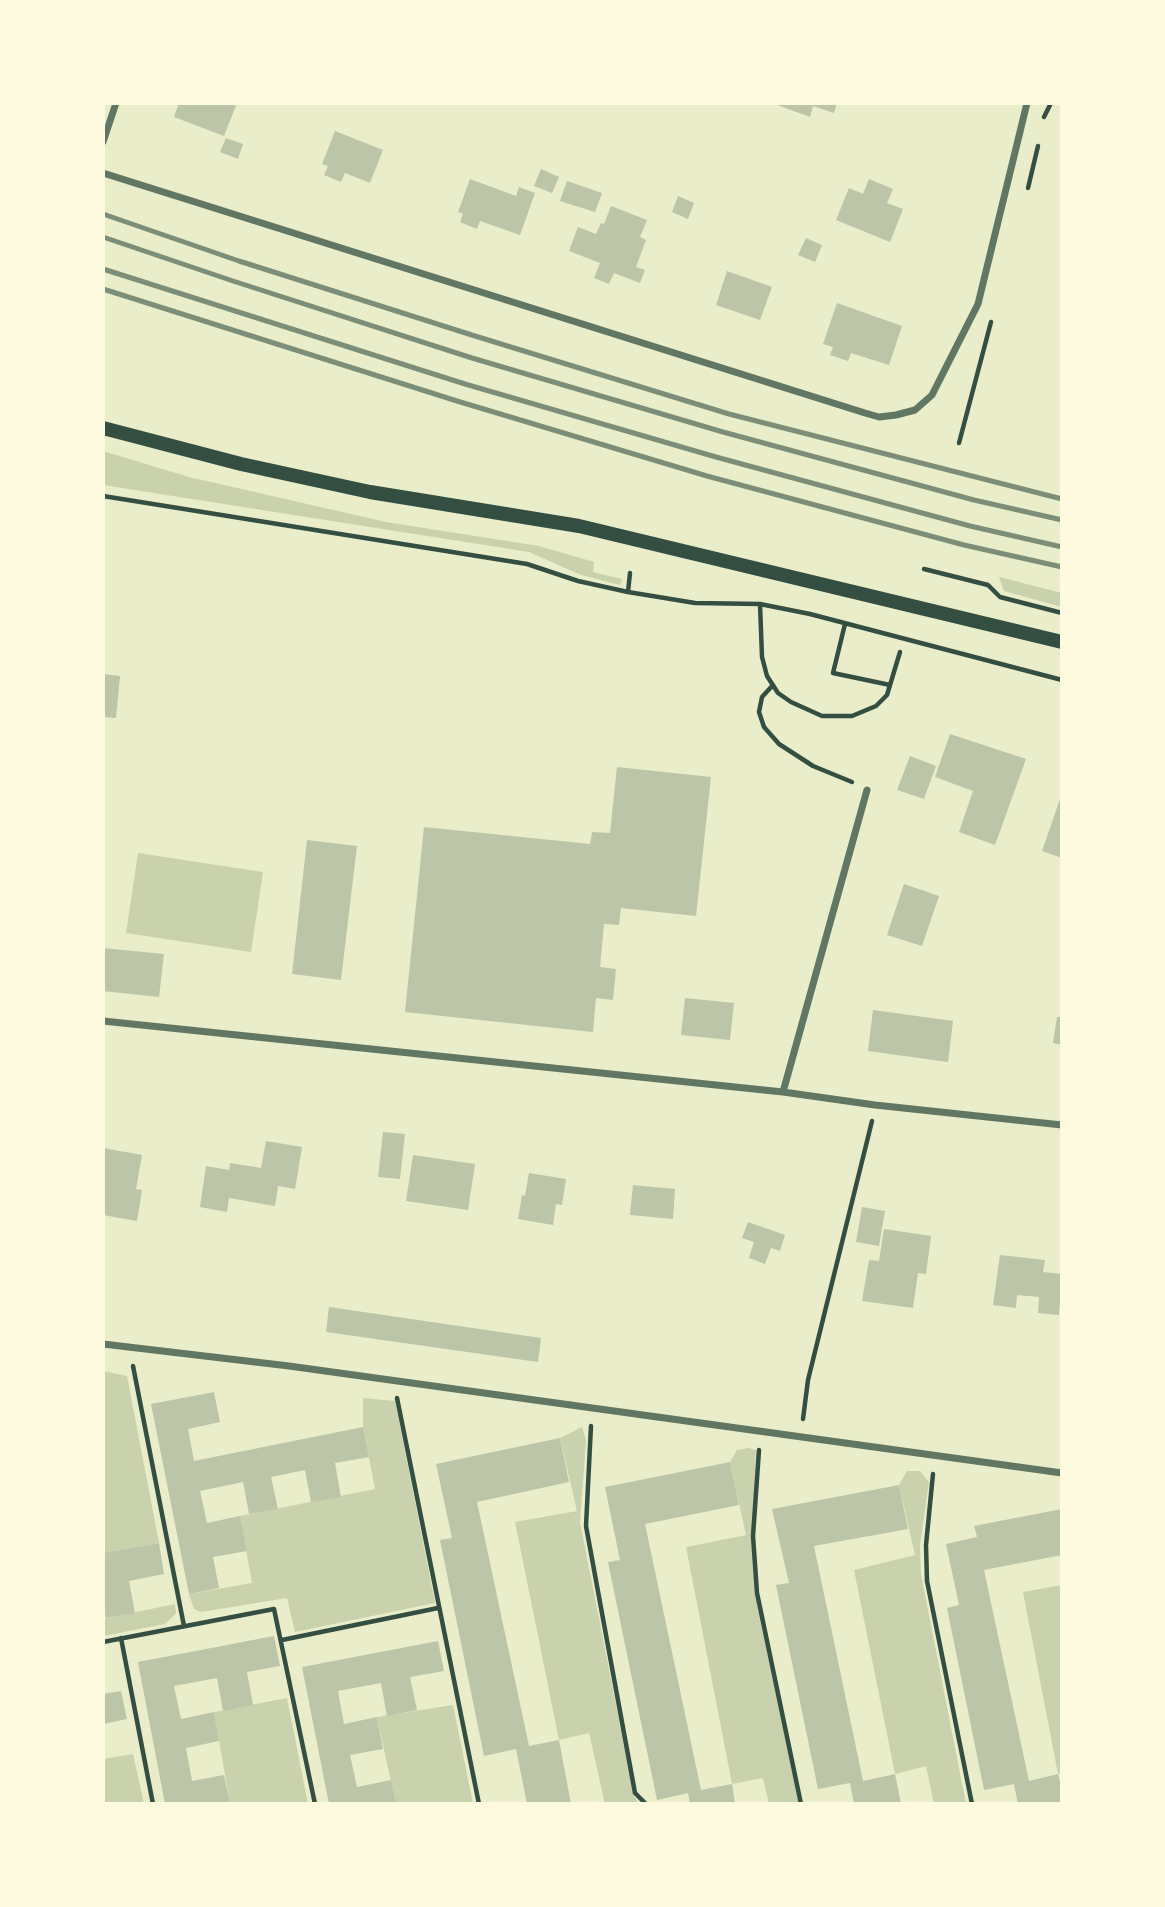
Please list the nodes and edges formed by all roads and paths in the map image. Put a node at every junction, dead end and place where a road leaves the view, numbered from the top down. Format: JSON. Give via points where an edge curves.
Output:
{"nodes":[{"id":1,"x":117,"y":103,"type":"edge"},
{"id":2,"x":1027,"y":103,"type":"edge"},
{"id":3,"x":103,"y":142,"type":"edge"},
{"id":4,"x":103,"y":173,"type":"edge"},
{"id":5,"x":993,"y":313,"type":"dead end"},
{"id":6,"x":103,"y":428,"type":"edge"},
{"id":7,"x":959,"y":443,"type":"dead end"},
{"id":8,"x":103,"y":496,"type":"edge"},
{"id":9,"x":924,"y":569,"type":"dead end"},
{"id":10,"x":630,"y":573,"type":"dead end"},
{"id":11,"x":628,"y":592,"type":"junction"},
{"id":12,"x":760,"y":604,"type":"junction"},
{"id":13,"x":1062,"y":613,"type":"edge"},
{"id":14,"x":845,"y":624,"type":"junction"},
{"id":15,"x":1062,"y":642,"type":"edge"},
{"id":16,"x":900,"y":652,"type":"dead end"},
{"id":17,"x":1062,"y":680,"type":"edge"},
{"id":18,"x":773,"y":685,"type":"junction"},
{"id":19,"x":890,"y":685,"type":"junction"},
{"id":20,"x":867,"y":790,"type":"joint"},
{"id":21,"x":103,"y":1021,"type":"edge"},
{"id":22,"x":783,"y":1092,"type":"junction"},
{"id":23,"x":876,"y":1105,"type":"junction"},
{"id":24,"x":1062,"y":1125,"type":"edge"},
{"id":25,"x":103,"y":1344,"type":"edge"},
{"id":26,"x":129,"y":1347,"type":"junction"},
{"id":27,"x":393,"y":1380,"type":"junction"},
{"id":28,"x":593,"y":1408,"type":"junction"},
{"id":29,"x":760,"y":1431,"type":"junction"},
{"id":30,"x":801,"y":1437,"type":"junction"},
{"id":31,"x":935,"y":1456,"type":"junction"},
{"id":32,"x":1062,"y":1473,"type":"edge"},
{"id":33,"x":438,"y":1608,"type":"junction"},
{"id":34,"x":184,"y":1626,"type":"junction"},
{"id":35,"x":121,"y":1638,"type":"junction"},
{"id":36,"x":282,"y":1640,"type":"junction"},
{"id":37,"x":103,"y":1642,"type":"edge"},
{"id":38,"x":153,"y":1804,"type":"edge"},
{"id":39,"x":315,"y":1804,"type":"edge"},
{"id":40,"x":479,"y":1804,"type":"edge"},
{"id":41,"x":646,"y":1804,"type":"edge"},
{"id":42,"x":801,"y":1804,"type":"edge"},
{"id":43,"x":972,"y":1804,"type":"edge"}],
"edges":[{"from":1,"to":3,"type":"street"},
{"from":2,"to":4,"type":"street","via":[[978,304],[932,396],[915,410],[896,415],[865,413]]},
{"from":5,"to":7,"type":"path"},
{"from":6,"to":15,"type":"main road","via":[[357,489],[579,526]]},
{"from":8,"to":11,"type":"path","via":[[527,564]]},
{"from":9,"to":13,"type":"path","via":[[988,584],[1000,597]]},
{"from":10,"to":11,"type":"path"},
{"from":11,"to":12,"type":"path","via":[[695,603]]},
{"from":12,"to":14,"type":"path"},
{"from":12,"to":18,"type":"path","via":[[762,657]]},
{"from":14,"to":17,"type":"path"},
{"from":14,"to":19,"type":"path","via":[[833,673]]},
{"from":16,"to":19,"type":"path"},
{"from":18,"to":19,"type":"path","via":[[792,702],[838,718],[876,706]]},
{"from":18,"to":20,"type":"path","via":[[762,697],[759,712],[764,727],[779,744],[813,766]]},
{"from":20,"to":22,"type":"street"},
{"from":21,"to":22,"type":"street"},
{"from":22,"to":23,"type":"street"},
{"from":23,"to":24,"type":"street"},
{"from":23,"to":30,"type":"path","via":[[808,1380]]},
{"from":25,"to":26,"type":"street"},
{"from":26,"to":27,"type":"street"},
{"from":26,"to":34,"type":"path"},
{"from":27,"to":28,"type":"street"},
{"from":27,"to":33,"type":"path"},
{"from":28,"to":29,"type":"street"},
{"from":28,"to":41,"type":"path","via":[[586,1526],[635,1793]]},
{"from":29,"to":30,"type":"street"},
{"from":29,"to":42,"type":"path","via":[[753,1536],[757,1593]]},
{"from":30,"to":31,"type":"street"},
{"from":31,"to":32,"type":"street"},
{"from":31,"to":43,"type":"path","via":[[927,1581]]},
{"from":33,"to":36,"type":"path"},
{"from":33,"to":40,"type":"path"},
{"from":34,"to":35,"type":"path"},
{"from":34,"to":36,"type":"path","via":[[274,1609]]},
{"from":35,"to":37,"type":"path"},
{"from":35,"to":38,"type":"path"},
{"from":36,"to":39,"type":"path"}]}
